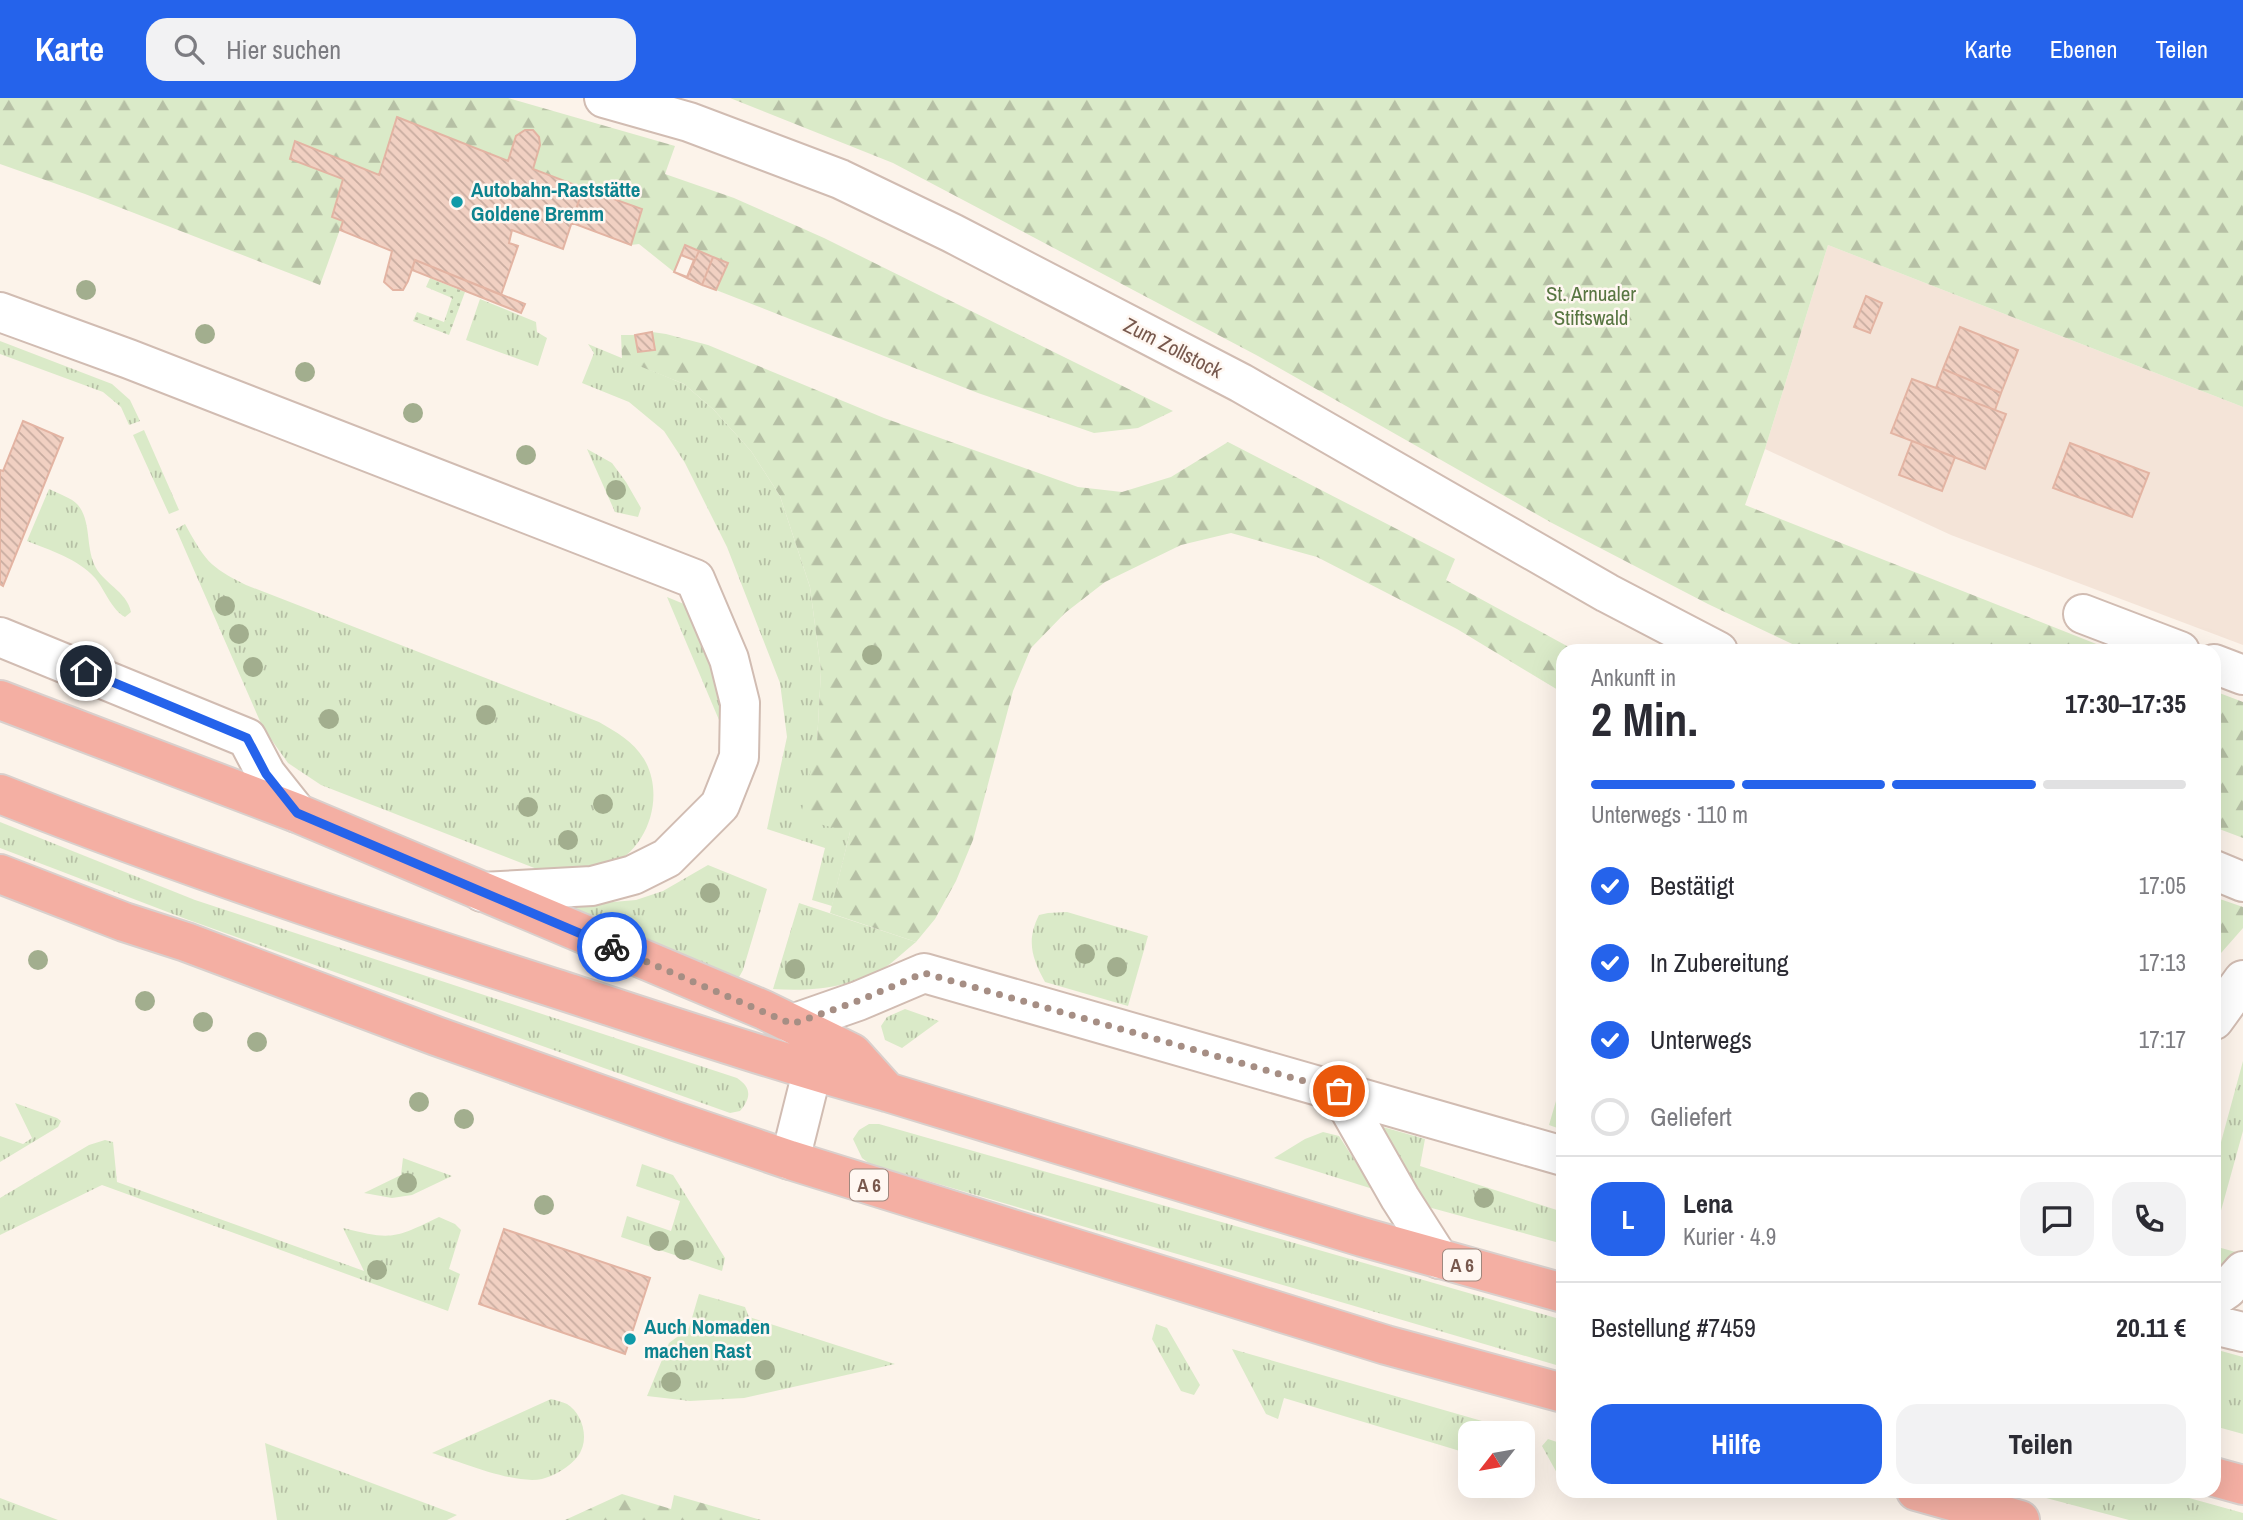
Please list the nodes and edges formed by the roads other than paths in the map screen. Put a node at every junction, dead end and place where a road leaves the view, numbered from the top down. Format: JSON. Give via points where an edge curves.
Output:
{"nodes":[{"id":1,"x":604,"y":98,"type":"edge"},
{"id":2,"x":0,"y":312,"type":"edge"},
{"id":3,"x":2084,"y":614,"type":"dead end"},
{"id":4,"x":0,"y":638,"type":"edge"},
{"id":5,"x":1705,"y":644,"type":"edge"},
{"id":6,"x":2162,"y":644,"type":"edge"},
{"id":7,"x":2221,"y":667,"type":"edge"},
{"id":8,"x":2243,"y":675,"type":"edge"},
{"id":9,"x":0,"y":700,"type":"edge"},
{"id":10,"x":0,"y":794,"type":"edge"},
{"id":11,"x":297,"y":813,"type":"junction"},
{"id":12,"x":2221,"y":873,"type":"edge"},
{"id":13,"x":0,"y":874,"type":"edge"},
{"id":14,"x":2243,"y":882,"type":"edge"},
{"id":15,"x":482,"y":892,"type":"junction"},
{"id":16,"x":0,"y":898,"type":"edge"},
{"id":17,"x":68,"y":901,"type":"junction"},
{"id":18,"x":792,"y":1024,"type":"junction"},
{"id":19,"x":812,"y":1072,"type":"junction"},
{"id":20,"x":1339,"y":1091,"type":"junction"},
{"id":21,"x":887,"y":1092,"type":"junction"},
{"id":22,"x":1556,"y":1154,"type":"edge"},
{"id":23,"x":790,"y":1160,"type":"junction"},
{"id":24,"x":1438,"y":1259,"type":"junction"},
{"id":25,"x":2243,"y":1271,"type":"edge"},
{"id":26,"x":1556,"y":1291,"type":"edge"},
{"id":27,"x":2221,"y":1293,"type":"edge"},
{"id":28,"x":2221,"y":1327,"type":"edge"},
{"id":29,"x":2243,"y":1332,"type":"edge"},
{"id":30,"x":1556,"y":1391,"type":"edge"},
{"id":31,"x":2221,"y":1479,"type":"edge"},
{"id":32,"x":2243,"y":1485,"type":"edge"},
{"id":33,"x":1941,"y":1498,"type":"edge"},
{"id":34,"x":2020,"y":1520,"type":"edge"}],
"edges":[{"from":1,"to":5,"type":"street","name":"Zum Zollstock","via":[[689,122],[841,179],[952,233],[1241,383]]},
{"from":2,"to":15,"type":"street","via":[[695,579],[729,659],[740,703],[739,757],[720,805],[667,858],[633,875],[592,886]]},
{"from":3,"to":6,"type":"street"},
{"from":4,"to":11,"type":"street","via":[[247,738],[266,774]]},
{"from":7,"to":8,"type":"street"},
{"from":9,"to":11,"type":"highway"},
{"from":10,"to":19,"type":"highway","number":"A 6","via":[[457,957]]},
{"from":11,"to":15,"type":"highway"},
{"from":12,"to":14,"type":"street"},
{"from":13,"to":17,"type":"highway","number":"A 6"},
{"from":15,"to":18,"type":"highway"},
{"from":16,"to":17,"type":"highway"},
{"from":17,"to":23,"type":"highway","number":"A 6"},
{"from":18,"to":20,"type":"street","via":[[924,973]]},
{"from":18,"to":21,"type":"highway","via":[[852,1053]]},
{"from":19,"to":21,"type":"highway","number":"A 6"},
{"from":19,"to":23,"type":"street"},
{"from":20,"to":22,"type":"street"},
{"from":20,"to":24,"type":"street"},
{"from":21,"to":24,"type":"highway","number":"A 6"},
{"from":23,"to":30,"type":"highway","number":"A 6","via":[[1386,1345]]},
{"from":24,"to":26,"type":"highway","number":"A 6"},
{"from":25,"to":27,"type":"street"},
{"from":28,"to":29,"type":"street"},
{"from":31,"to":32,"type":"highway"},
{"from":33,"to":34,"type":"highway"}]}
